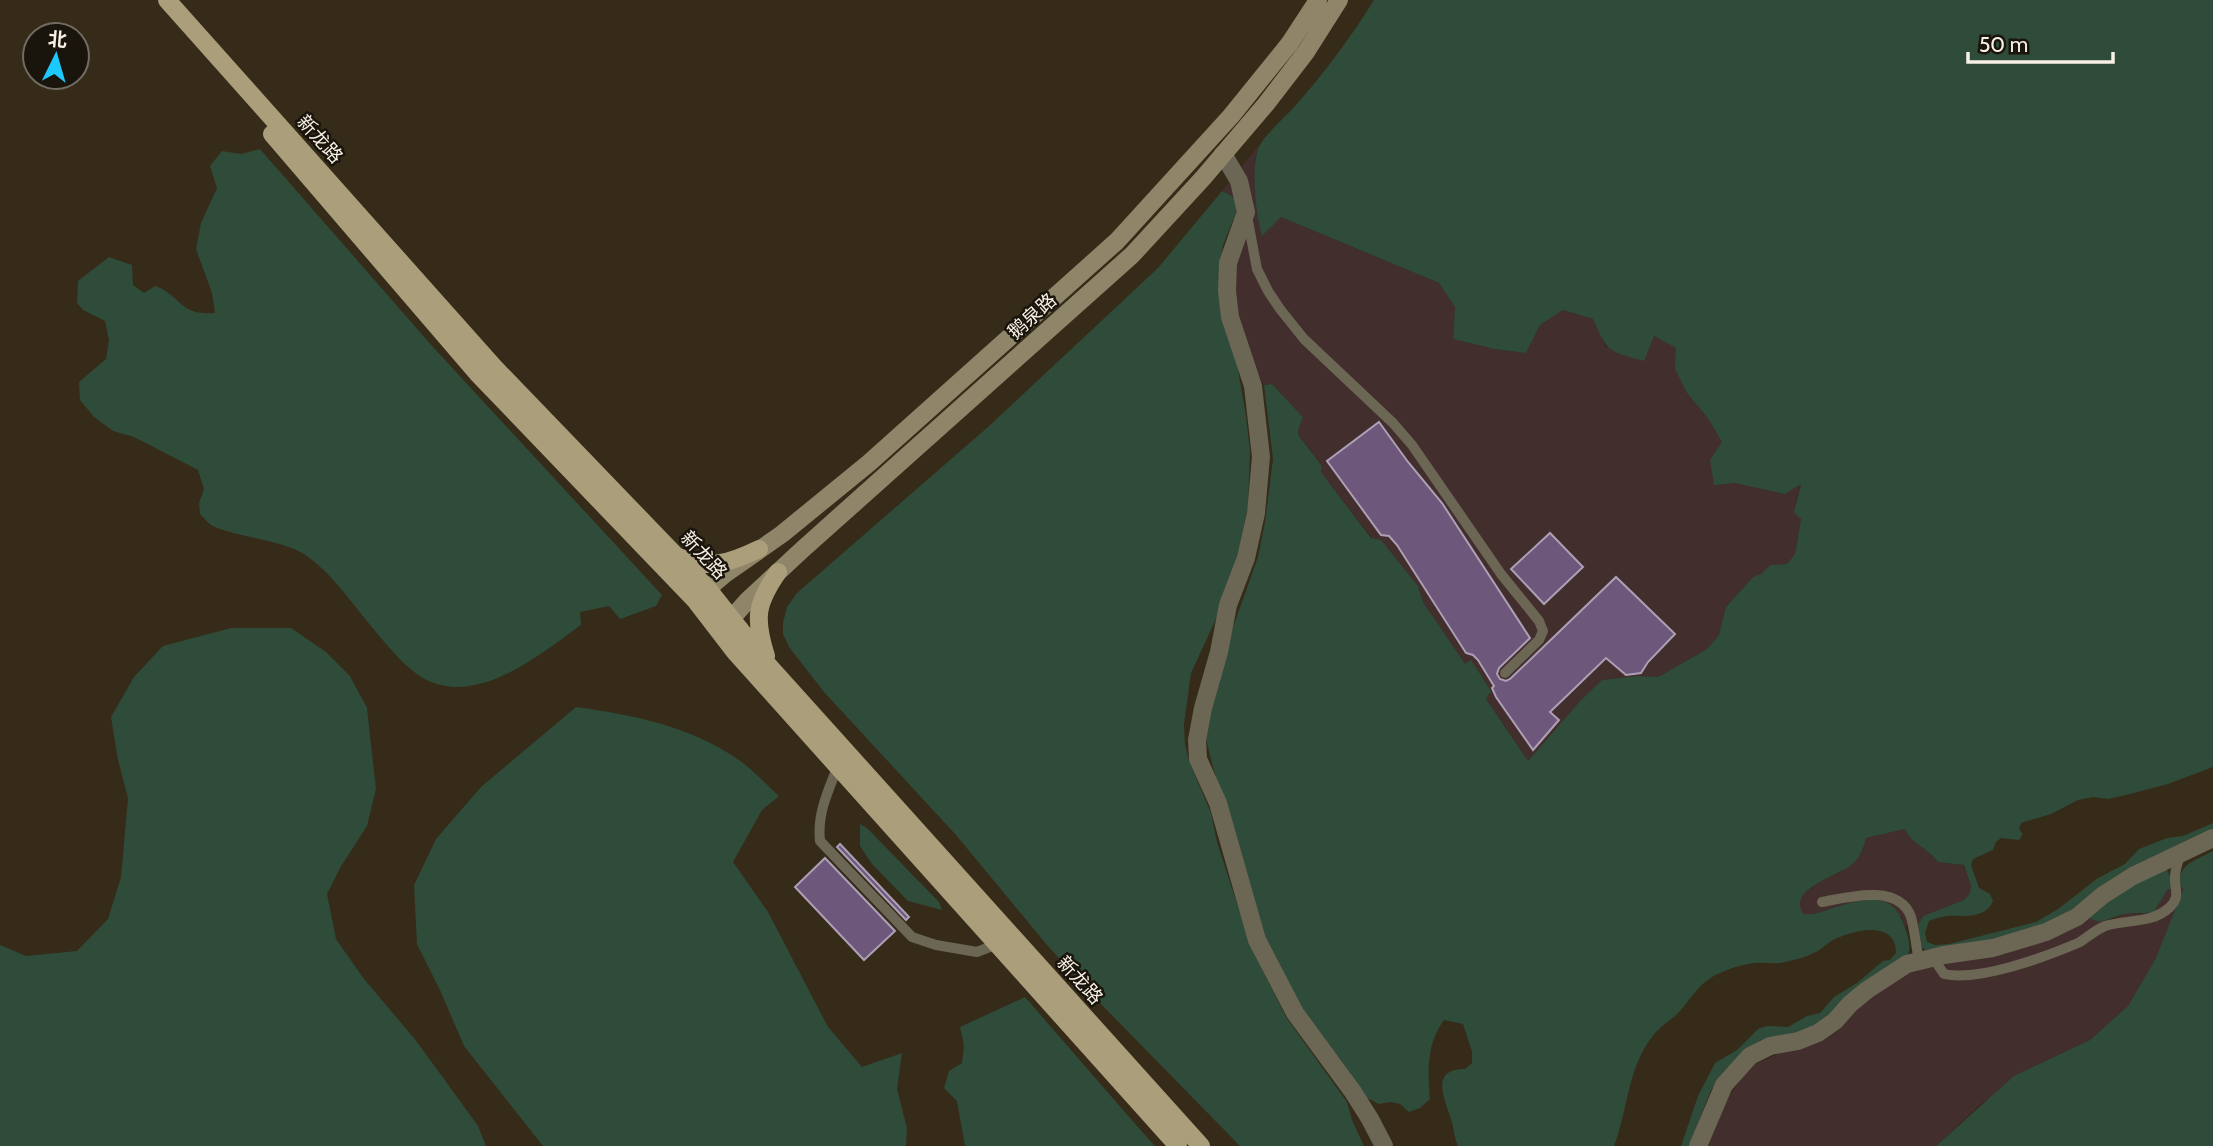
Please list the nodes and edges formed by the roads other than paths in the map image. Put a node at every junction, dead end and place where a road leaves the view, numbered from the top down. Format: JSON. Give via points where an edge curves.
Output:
{"nodes":[{"id":1,"x":154,"y":0,"type":"edge"},
{"id":2,"x":167,"y":0,"type":"edge"},
{"id":3,"x":1318,"y":0,"type":"edge"},
{"id":4,"x":1339,"y":0,"type":"edge"},
{"id":5,"x":1223,"y":154,"type":"junction"},
{"id":6,"x":1246,"y":212,"type":"junction"},
{"id":7,"x":759,"y":549,"type":"junction"},
{"id":8,"x":677,"y":556,"type":"junction"},
{"id":9,"x":778,"y":572,"type":"junction"},
{"id":10,"x":701,"y":594,"type":"junction"},
{"id":11,"x":733,"y":619,"type":"junction"},
{"id":12,"x":719,"y":632,"type":"junction"},
{"id":13,"x":769,"y":666,"type":"junction"},
{"id":14,"x":1505,"y":673,"type":"dead end"},
{"id":15,"x":838,"y":766,"type":"junction"},
{"id":16,"x":2213,"y":838,"type":"edge"},
{"id":17,"x":2182,"y":851,"type":"junction"},
{"id":18,"x":1822,"y":902,"type":"dead end"},
{"id":19,"x":2077,"y":916,"type":"junction"},
{"id":20,"x":2092,"y":933,"type":"junction"},
{"id":21,"x":997,"y":944,"type":"junction"},
{"id":22,"x":1926,"y":959,"type":"junction"},
{"id":23,"x":1178,"y":1146,"type":"edge"},
{"id":24,"x":1201,"y":1146,"type":"edge"},
{"id":25,"x":1384,"y":1146,"type":"edge"},
{"id":26,"x":1698,"y":1146,"type":"edge"}],
"edges":[{"from":1,"to":10,"type":"main road","name":"新龙路","via":[[477,373]]},
{"from":2,"to":8,"type":"main road","name":"新龙路","via":[[494,367]]},
{"from":3,"to":7,"type":"main road","name":"鹅泉路","via":[[1231,116],[1117,241],[869,463]]},
{"from":4,"to":5,"type":"main road","name":"鹅泉路","via":[[1306,52]]},
{"from":5,"to":6,"type":"street","via":[[1239,181]]},
{"from":5,"to":9,"type":"main road","name":"鹅泉路","via":[[1132,255]]},
{"from":6,"to":14,"type":"lane","via":[[1257,268],[1280,309],[1304,339],[1412,445],[1539,621],[1543,631],[1539,640]]},
{"from":6,"to":25,"type":"street","via":[[1228,263],[1227,291],[1230,317],[1253,387],[1260,433],[1259,485],[1250,540],[1228,605],[1203,708],[1198,759],[1218,803],[1257,940],[1295,1013],[1353,1092]]},
{"from":7,"to":8,"type":"main road","via":[[722,564],[689,562]]},
{"from":7,"to":10,"type":"main road","name":"鹅泉路"},
{"from":8,"to":10,"type":"main road","name":"新龙路"},
{"from":9,"to":11,"type":"main road","name":"鹅泉路"},
{"from":9,"to":13,"type":"main road","via":[[759,607]]},
{"from":10,"to":11,"type":"main road","name":"新龙路"},
{"from":10,"to":12,"type":"main road","name":"新龙路"},
{"from":11,"to":12,"type":"main road","name":"鹅泉路"},
{"from":11,"to":13,"type":"main road","name":"新龙路"},
{"from":12,"to":15,"type":"main road","name":"新龙路"},
{"from":13,"to":24,"type":"main road","name":"新龙路"},
{"from":15,"to":21,"type":"main road","name":"新龙路"},
{"from":15,"to":21,"type":"lane","via":[[821,810],[820,841],[912,937],[977,952]]},
{"from":16,"to":17,"type":"street"},
{"from":17,"to":19,"type":"street","via":[[2119,884]]},
{"from":17,"to":20,"type":"lane","via":[[2175,875],[2178,892],[2170,906],[2152,919]]},
{"from":18,"to":22,"type":"lane","via":[[1864,895],[1893,898],[1910,916]]},
{"from":19,"to":20,"type":"lane"},
{"from":19,"to":22,"type":"street","via":[[2011,943]]},
{"from":20,"to":22,"type":"lane","via":[[2081,942],[1997,970],[1953,976]]},
{"from":21,"to":23,"type":"main road","name":"新龙路"},
{"from":22,"to":26,"type":"street","via":[[1907,964],[1867,990],[1818,1033],[1749,1056],[1724,1085]]}]}
